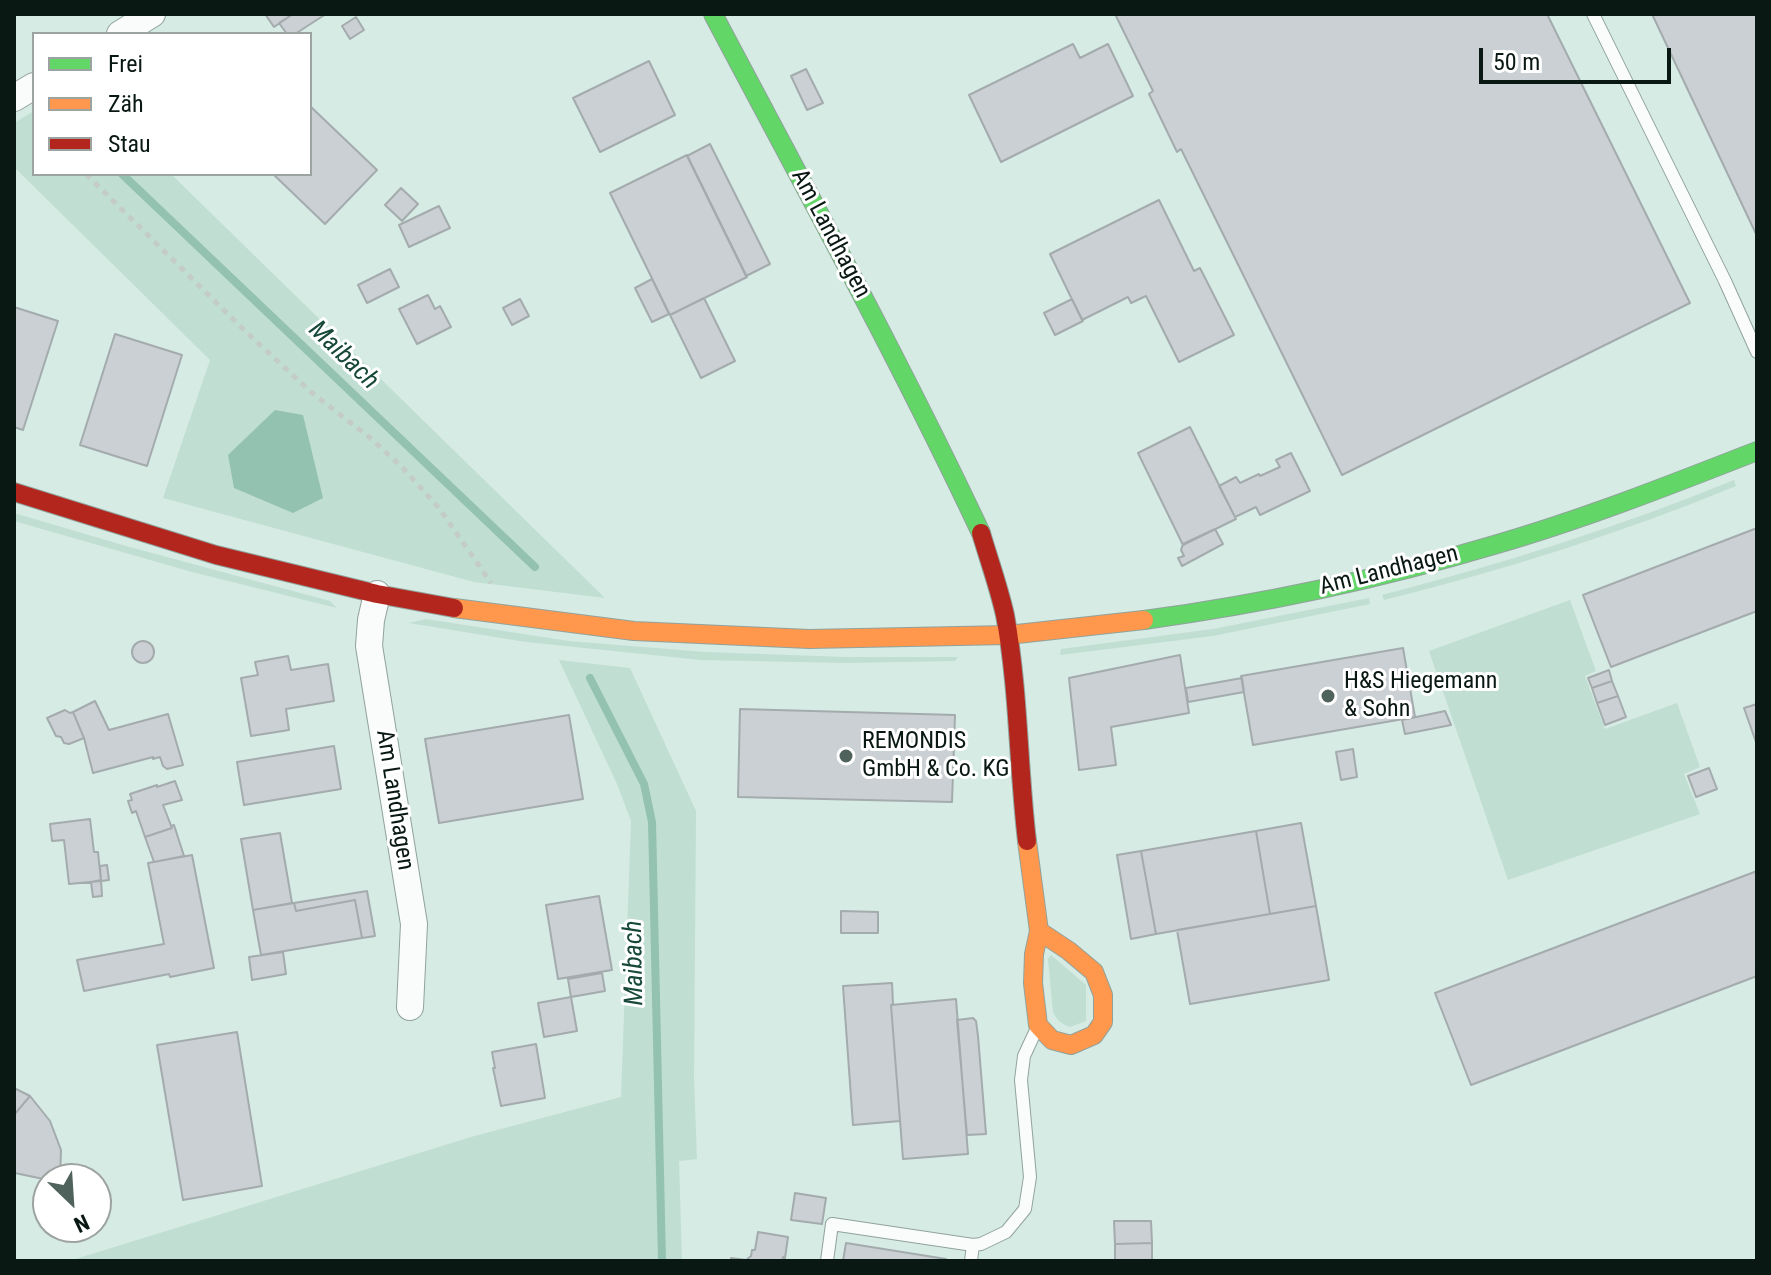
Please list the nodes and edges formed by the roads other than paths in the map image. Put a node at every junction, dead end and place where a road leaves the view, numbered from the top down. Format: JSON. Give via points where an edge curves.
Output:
{"nodes":[{"id":1,"x":152,"y":14,"type":"edge"},
{"id":2,"x":713,"y":14,"type":"edge"},
{"id":3,"x":1593,"y":14,"type":"edge"},
{"id":4,"x":123,"y":32,"type":"edge"},
{"id":5,"x":32,"y":87,"type":"edge"},
{"id":6,"x":14,"y":98,"type":"edge"},
{"id":7,"x":1757,"y":352,"type":"edge"},
{"id":8,"x":1757,"y":451,"type":"edge"},
{"id":9,"x":14,"y":492,"type":"edge"},
{"id":10,"x":377,"y":594,"type":"junction"},
{"id":11,"x":1008,"y":635,"type":"junction"},
{"id":12,"x":1039,"y":931,"type":"junction"},
{"id":13,"x":410,"y":1007,"type":"dead end"},
{"id":14,"x":1038,"y":1025,"type":"junction"},
{"id":15,"x":973,"y":1245,"type":"junction"},
{"id":16,"x":827,"y":1261,"type":"edge"},
{"id":17,"x":971,"y":1261,"type":"edge"}],
"edges":[{"from":1,"to":4,"type":"street"},
{"from":2,"to":11,"type":"street","name":"Am Landhagen","via":[[981,534]]},
{"from":3,"to":7,"type":"lane"},
{"from":5,"to":6,"type":"street"},
{"from":8,"to":11,"type":"street","name":"Am Landhagen","via":[[1495,545],[1377,576],[1225,609]]},
{"from":9,"to":10,"type":"street","name":"Am Landhagen","via":[[216,555]]},
{"from":10,"to":11,"type":"street","name":"Am Landhagen","via":[[634,631],[809,639]]},
{"from":10,"to":13,"type":"street","name":"Am Landhagen","via":[[369,646],[414,924]]},
{"from":11,"to":12,"type":"street","name":"Am Landhagen"},
{"from":12,"to":14,"type":"street","name":"Am Landhagen","via":[[1033,983]]},
{"from":12,"to":14,"type":"street","via":[[1094,972],[1104,1009],[1094,1035],[1071,1045],[1052,1040]]},
{"from":14,"to":15,"type":"lane","via":[[1024,1056],[1021,1080],[1030,1177],[1025,1209],[1006,1232]]},
{"from":15,"to":16,"type":"lane","via":[[832,1224]]},
{"from":15,"to":17,"type":"lane"}]}
